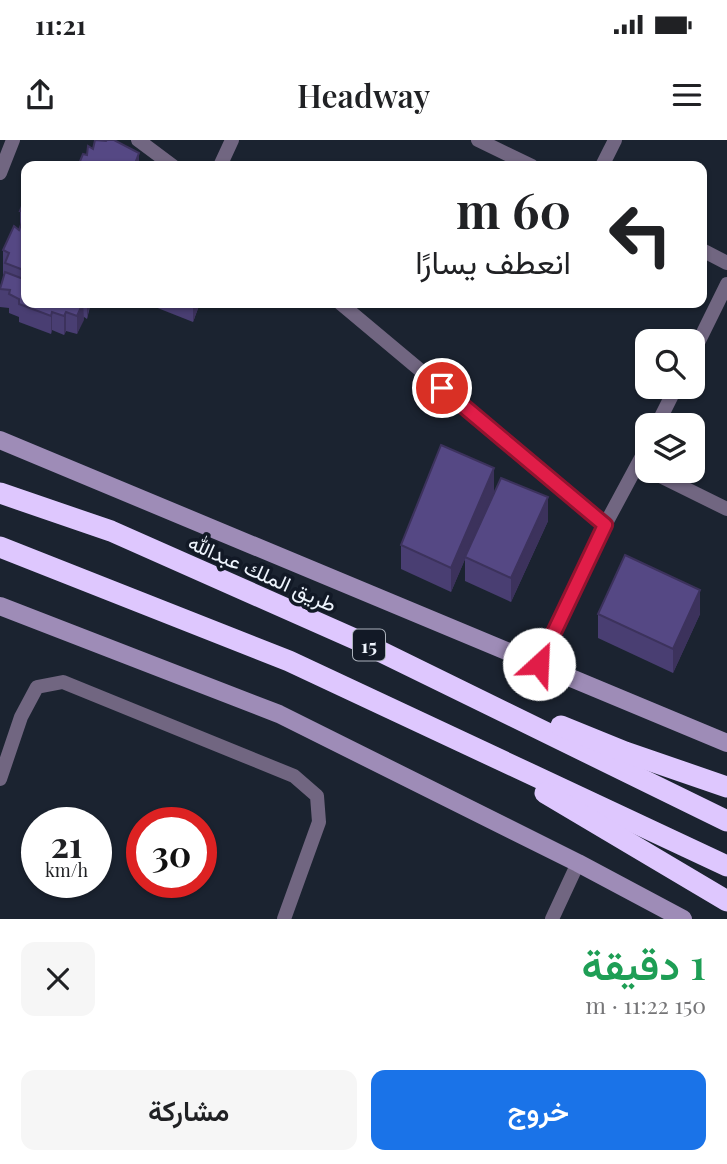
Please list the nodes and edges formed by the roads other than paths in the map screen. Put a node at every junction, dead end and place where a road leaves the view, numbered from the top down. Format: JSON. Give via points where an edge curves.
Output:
{"nodes":[{"id":1,"x":13,"y":140,"type":"edge"},
{"id":2,"x":138,"y":140,"type":"edge"},
{"id":3,"x":232,"y":140,"type":"edge"},
{"id":4,"x":478,"y":140,"type":"edge"},
{"id":5,"x":615,"y":140,"type":"edge"},
{"id":6,"x":166,"y":161,"type":"edge"},
{"id":7,"x":222,"y":161,"type":"edge"},
{"id":8,"x":521,"y":161,"type":"edge"},
{"id":9,"x":604,"y":161,"type":"edge"},
{"id":10,"x":0,"y":173,"type":"edge"},
{"id":11,"x":707,"y":253,"type":"edge"},
{"id":12,"x":727,"y":263,"type":"edge"},
{"id":13,"x":727,"y":284,"type":"edge"},
{"id":14,"x":346,"y":308,"type":"edge"},
{"id":15,"x":705,"y":329,"type":"edge"},
{"id":16,"x":0,"y":440,"type":"edge"},
{"id":17,"x":635,"y":482,"type":"edge"},
{"id":18,"x":675,"y":483,"type":"edge"},
{"id":19,"x":0,"y":493,"type":"edge"},
{"id":20,"x":727,"y":509,"type":"edge"},
{"id":21,"x":605,"y":525,"type":"junction"},
{"id":22,"x":0,"y":547,"type":"edge"},
{"id":23,"x":0,"y":606,"type":"edge"},
{"id":24,"x":392,"y":657,"type":"junction"},
{"id":25,"x":539,"y":664,"type":"junction"},
{"id":26,"x":418,"y":721,"type":"junction"},
{"id":27,"x":727,"y":743,"type":"edge"},
{"id":28,"x":0,"y":779,"type":"edge"},
{"id":29,"x":727,"y":786,"type":"edge"},
{"id":30,"x":727,"y":821,"type":"edge"},
{"id":31,"x":578,"y":863,"type":"junction"},
{"id":32,"x":727,"y":866,"type":"edge"},
{"id":33,"x":727,"y":901,"type":"edge"},
{"id":34,"x":284,"y":919,"type":"edge"},
{"id":35,"x":552,"y":919,"type":"edge"},
{"id":36,"x":682,"y":919,"type":"edge"}],
"edges":[{"from":1,"to":10,"type":"street"},
{"from":2,"to":6,"type":"street"},
{"from":3,"to":7,"type":"street"},
{"from":4,"to":8,"type":"street"},
{"from":5,"to":9,"type":"street"},
{"from":11,"to":12,"type":"street"},
{"from":13,"to":15,"type":"street"},
{"from":14,"to":21,"type":"street"},
{"from":16,"to":25,"type":"street"},
{"from":17,"to":21,"type":"street"},
{"from":18,"to":20,"type":"street"},
{"from":19,"to":24,"type":"highway","name":"طريق الملك عبدالله","number":"15","via":[[111,531]]},
{"from":21,"to":25,"type":"street"},
{"from":22,"to":26,"type":"highway","number":"15","via":[[289,661]]},
{"from":23,"to":31,"type":"street","via":[[279,714]]},
{"from":24,"to":29,"type":"highway","via":[[625,752]]},
{"from":24,"to":30,"type":"highway","name":"طريق الملك عبدالله","number":"15"},
{"from":25,"to":27,"type":"street"},
{"from":26,"to":32,"type":"highway","number":"15"},
{"from":26,"to":33,"type":"highway"},
{"from":28,"to":34,"type":"street","via":[[21,717],[37,687],[63,682],[295,776],[317,796],[319,822]]},
{"from":31,"to":35,"type":"street"},
{"from":31,"to":36,"type":"street"}]}
